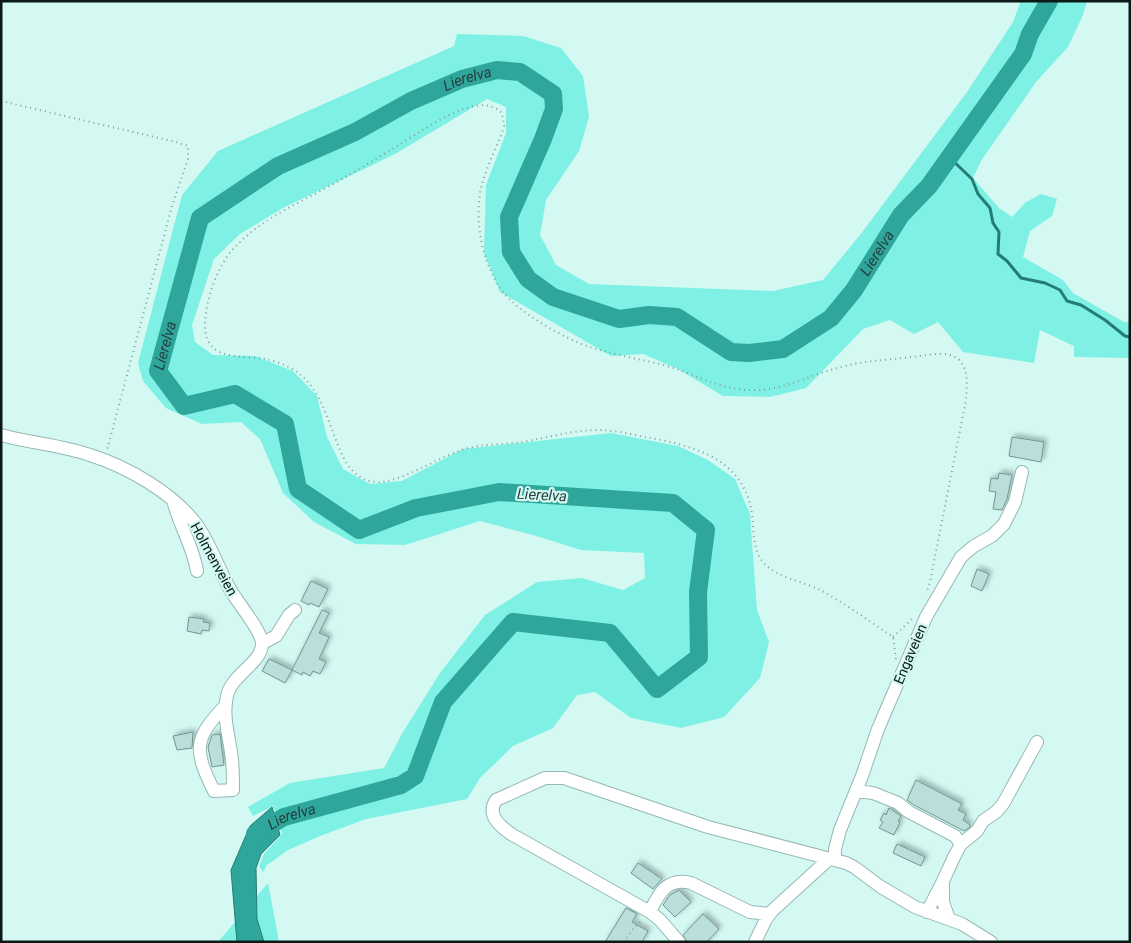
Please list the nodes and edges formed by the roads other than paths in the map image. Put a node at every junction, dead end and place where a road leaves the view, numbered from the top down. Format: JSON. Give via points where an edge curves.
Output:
{"nodes":[{"id":1,"x":1,"y":435,"type":"edge"},
{"id":2,"x":1022,"y":472,"type":"dead end"},
{"id":3,"x":173,"y":500,"type":"junction"},
{"id":4,"x":197,"y":571,"type":"dead end"},
{"id":5,"x":295,"y":610,"type":"dead end"},
{"id":6,"x":263,"y":643,"type":"junction"},
{"id":7,"x":225,"y":706,"type":"junction"},
{"id":8,"x":1037,"y":742,"type":"dead end"},
{"id":9,"x":856,"y":791,"type":"junction"},
{"id":10,"x":961,"y":844,"type":"junction"},
{"id":11,"x":832,"y":859,"type":"junction"},
{"id":12,"x":943,"y":881,"type":"junction"},
{"id":13,"x":650,"y":912,"type":"junction"},
{"id":14,"x":927,"y":912,"type":"junction"},
{"id":15,"x":770,"y":914,"type":"junction"},
{"id":16,"x":949,"y":918,"type":"junction"},
{"id":17,"x":679,"y":942,"type":"edge"},
{"id":18,"x":754,"y":942,"type":"edge"},
{"id":19,"x":990,"y":942,"type":"edge"}],
"edges":[{"from":1,"to":3,"type":"street","name":"Holmenveien","via":[[103,459],[144,480]]},
{"from":2,"to":9,"type":"street","name":"Engaveien","via":[[1004,524],[961,557],[926,617],[878,729]]},
{"from":3,"to":4,"type":"street"},
{"from":3,"to":6,"type":"street","name":"Holmenveien","via":[[207,542],[230,591]]},
{"from":5,"to":6,"type":"street","via":[[276,636]]},
{"from":6,"to":7,"type":"street","via":[[256,660],[234,682]]},
{"from":7,"to":7,"type":"street","via":[[233,790],[214,791],[199,749],[200,739]]},
{"from":8,"to":10,"type":"street","via":[[1003,804]]},
{"from":9,"to":10,"type":"street","via":[[874,793],[898,803],[955,836]]},
{"from":9,"to":11,"type":"street","name":"Engaveien"},
{"from":10,"to":12,"type":"street"},
{"from":11,"to":13,"type":"street","via":[[708,827],[558,777],[540,779],[496,800],[492,812],[496,822],[511,834]]},
{"from":11,"to":14,"type":"street","via":[[854,867],[894,895]]},
{"from":11,"to":15,"type":"street","via":[[795,888]]},
{"from":12,"to":14,"type":"street"},
{"from":12,"to":16,"type":"street","via":[[943,902]]},
{"from":13,"to":15,"type":"street","via":[[662,891],[670,885],[685,882],[750,912]]},
{"from":13,"to":17,"type":"street"},
{"from":14,"to":16,"type":"street"},
{"from":15,"to":18,"type":"street"},
{"from":16,"to":19,"type":"street"}]}
